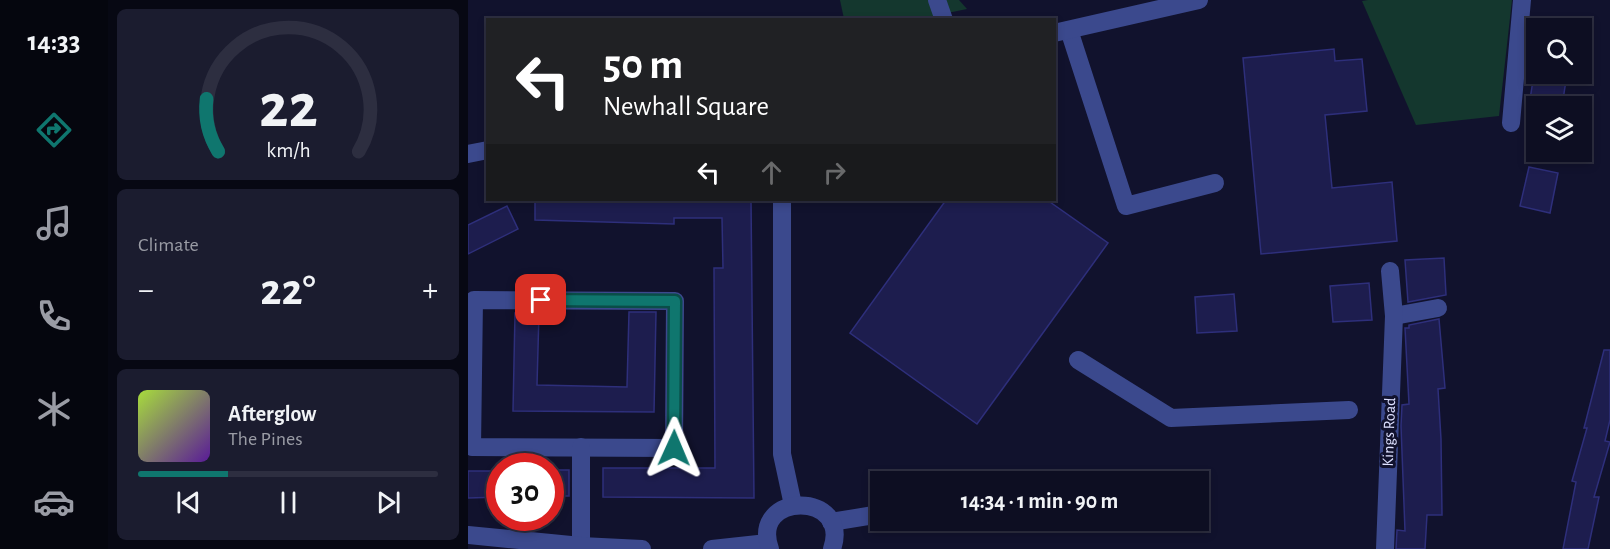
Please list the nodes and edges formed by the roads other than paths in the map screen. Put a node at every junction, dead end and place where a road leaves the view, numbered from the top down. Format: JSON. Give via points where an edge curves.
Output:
{"nodes":[{"id":1,"x":937,"y":0,"type":"edge"},
{"id":2,"x":1199,"y":0,"type":"edge"},
{"id":3,"x":1522,"y":0,"type":"edge"},
{"id":4,"x":943,"y":18,"type":"edge"},
{"id":5,"x":1062,"y":32,"type":"edge"},
{"id":6,"x":1511,"y":123,"type":"dead end"},
{"id":7,"x":486,"y":150,"type":"edge"},
{"id":8,"x":468,"y":154,"type":"edge"},
{"id":9,"x":1215,"y":183,"type":"dead end"},
{"id":10,"x":782,"y":201,"type":"edge"},
{"id":11,"x":1389,"y":271,"type":"dead end"},
{"id":12,"x":1438,"y":308,"type":"dead end"},
{"id":13,"x":1394,"y":316,"type":"junction"},
{"id":14,"x":1078,"y":360,"type":"dead end"},
{"id":15,"x":1349,"y":410,"type":"dead end"},
{"id":16,"x":581,"y":447,"type":"junction"},
{"id":17,"x":793,"y":504,"type":"junction"},
{"id":18,"x":870,"y":516,"type":"edge"},
{"id":19,"x":831,"y":522,"type":"junction"},
{"id":20,"x":468,"y":534,"type":"edge"},
{"id":21,"x":581,"y":546,"type":"junction"},
{"id":22,"x":769,"y":546,"type":"edge"},
{"id":23,"x":642,"y":549,"type":"edge"},
{"id":24,"x":712,"y":549,"type":"edge"},
{"id":25,"x":832,"y":549,"type":"edge"},
{"id":26,"x":1384,"y":549,"type":"edge"}],
"edges":[{"from":1,"to":4,"type":"street"},
{"from":2,"to":5,"type":"street"},
{"from":3,"to":6,"type":"street"},
{"from":5,"to":9,"type":"street","via":[[1126,206]]},
{"from":7,"to":8,"type":"street"},
{"from":10,"to":17,"type":"street","via":[[782,454]]},
{"from":11,"to":13,"type":"street","name":"Kings Road"},
{"from":12,"to":13,"type":"street"},
{"from":13,"to":26,"type":"street","name":"Kings Road"},
{"from":14,"to":15,"type":"street","via":[[1171,418]]},
{"from":16,"to":16,"type":"street","via":[[472,447],[474,300],[675,301],[674,448]]},
{"from":16,"to":21,"type":"street"},
{"from":17,"to":19,"type":"street","via":[[815,507]]},
{"from":17,"to":22,"type":"street","via":[[770,523]]},
{"from":18,"to":19,"type":"street"},
{"from":19,"to":25,"type":"street"},
{"from":20,"to":21,"type":"street"},
{"from":21,"to":23,"type":"street"},
{"from":22,"to":24,"type":"street"}]}
